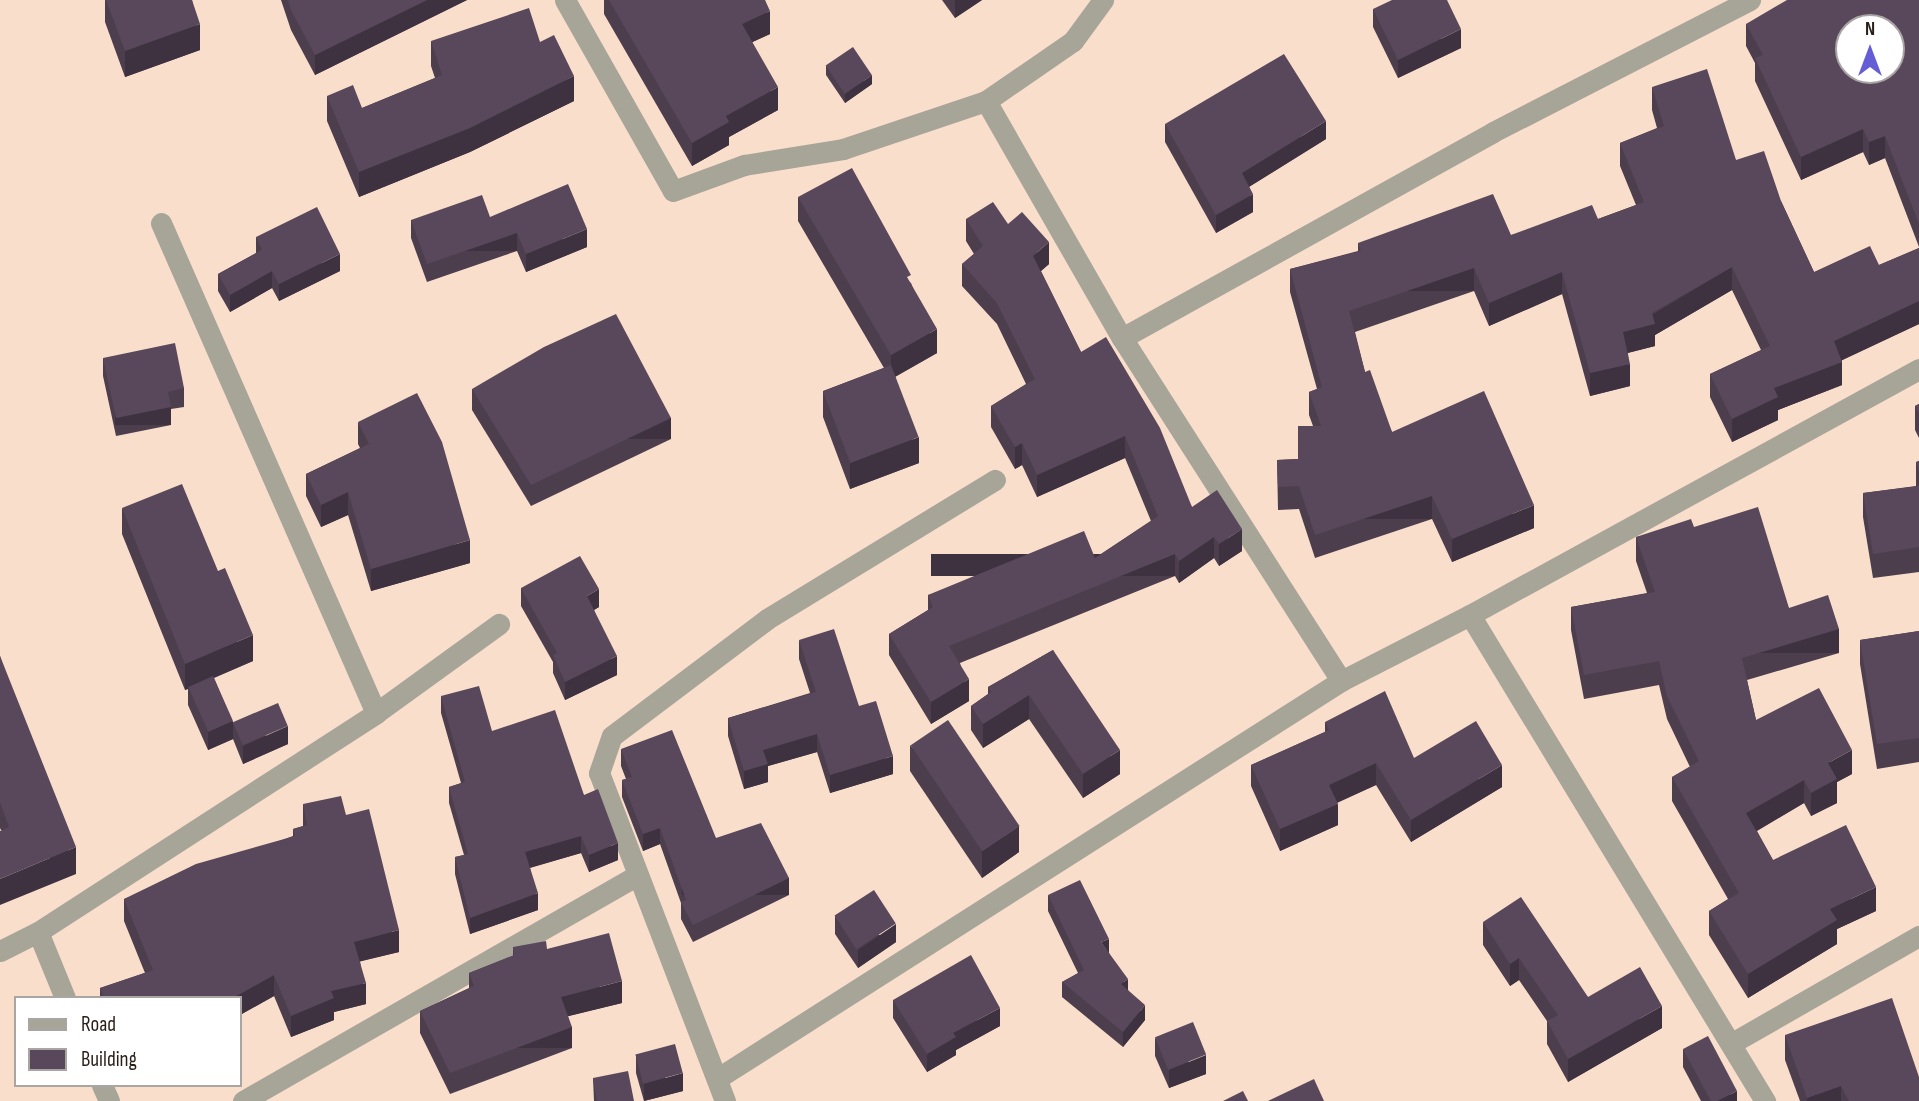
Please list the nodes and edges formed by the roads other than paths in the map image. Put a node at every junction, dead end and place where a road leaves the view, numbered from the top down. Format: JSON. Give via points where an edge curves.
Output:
{"nodes":[{"id":1,"x":565,"y":0,"type":"edge"},
{"id":2,"x":1103,"y":0,"type":"edge"},
{"id":3,"x":1750,"y":0,"type":"edge"},
{"id":4,"x":986,"y":101,"type":"junction"},
{"id":5,"x":160,"y":223,"type":"dead end"},
{"id":6,"x":1122,"y":338,"type":"junction"},
{"id":7,"x":1919,"y":369,"type":"edge"},
{"id":8,"x":995,"y":480,"type":"dead end"},
{"id":9,"x":1471,"y":615,"type":"junction"},
{"id":10,"x":499,"y":624,"type":"dead end"},
{"id":11,"x":1341,"y":681,"type":"junction"},
{"id":12,"x":376,"y":713,"type":"junction"},
{"id":13,"x":637,"y":875,"type":"junction"},
{"id":14,"x":38,"y":932,"type":"junction"},
{"id":15,"x":1919,"y":936,"type":"edge"},
{"id":16,"x":0,"y":951,"type":"edge"},
{"id":17,"x":64,"y":996,"type":"edge"},
{"id":18,"x":1732,"y":1043,"type":"junction"},
{"id":19,"x":718,"y":1078,"type":"junction"},
{"id":20,"x":243,"y":1101,"type":"edge"},
{"id":21,"x":724,"y":1101,"type":"edge"},
{"id":22,"x":1765,"y":1101,"type":"edge"}],
"edges":[{"from":1,"to":4,"type":"street","via":[[673,191],[744,165],[843,149]]},
{"from":2,"to":4,"type":"street","via":[[1073,41]]},
{"from":3,"to":6,"type":"street","via":[[1493,132]]},
{"from":4,"to":6,"type":"street"},
{"from":5,"to":12,"type":"street"},
{"from":6,"to":11,"type":"street"},
{"from":7,"to":9,"type":"street"},
{"from":8,"to":13,"type":"street","via":[[766,619],[612,736],[599,773]]},
{"from":9,"to":11,"type":"street"},
{"from":9,"to":18,"type":"street"},
{"from":10,"to":12,"type":"street"},
{"from":11,"to":19,"type":"street"},
{"from":12,"to":14,"type":"street"},
{"from":13,"to":19,"type":"street"},
{"from":13,"to":20,"type":"street"},
{"from":14,"to":16,"type":"street"},
{"from":14,"to":17,"type":"street"},
{"from":15,"to":18,"type":"street"},
{"from":18,"to":22,"type":"street"},
{"from":19,"to":21,"type":"street"}]}
